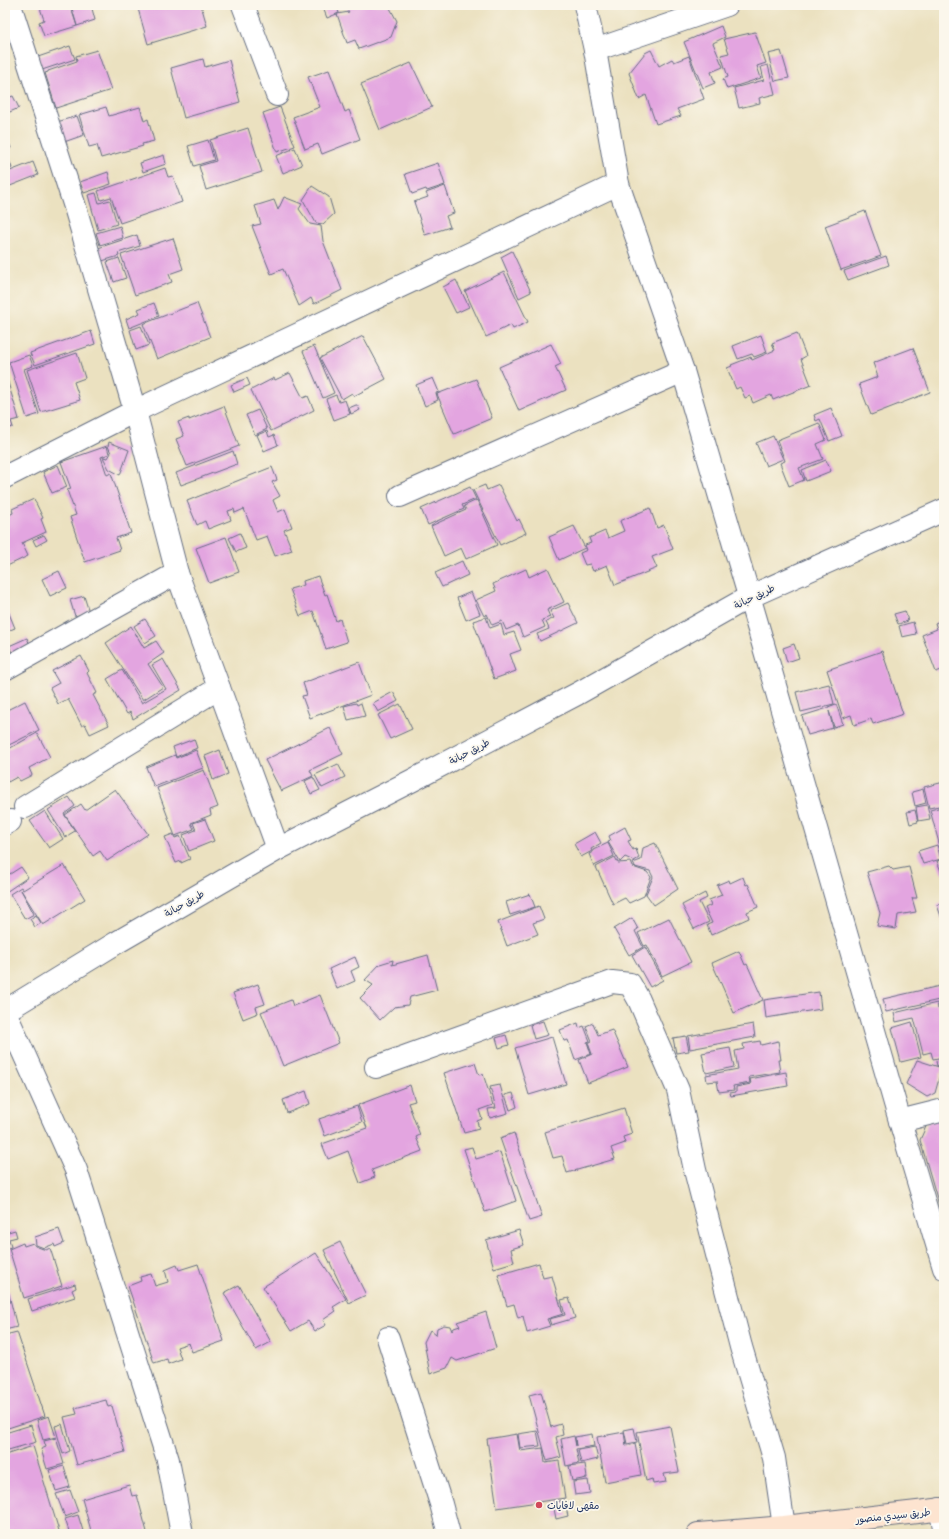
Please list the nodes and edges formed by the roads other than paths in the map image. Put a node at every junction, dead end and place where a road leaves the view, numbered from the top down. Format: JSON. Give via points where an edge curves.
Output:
{"nodes":[{"id":1,"x":10,"y":5,"type":"edge"},
{"id":2,"x":243,"y":5,"type":"edge"},
{"id":3,"x":584,"y":5,"type":"edge"},
{"id":4,"x":727,"y":5,"type":"edge"},
{"id":5,"x":595,"y":50,"type":"junction"},
{"id":6,"x":277,"y":95,"type":"dead end"},
{"id":7,"x":618,"y":184,"type":"junction"},
{"id":8,"x":683,"y":371,"type":"junction"},
{"id":9,"x":135,"y":411,"type":"junction"},
{"id":10,"x":5,"y":477,"type":"edge"},
{"id":11,"x":400,"y":496,"type":"dead end"},
{"id":12,"x":944,"y":510,"type":"edge"},
{"id":13,"x":177,"y":573,"type":"junction"},
{"id":14,"x":749,"y":597,"type":"junction"},
{"id":15,"x":5,"y":669,"type":"edge"},
{"id":16,"x":220,"y":688,"type":"junction"},
{"id":17,"x":13,"y":817,"type":"edge"},
{"id":18,"x":278,"y":849,"type":"junction"},
{"id":19,"x":5,"y":1011,"type":"edge"},
{"id":20,"x":376,"y":1067,"type":"dead end"},
{"id":21,"x":944,"y":1110,"type":"edge"},
{"id":22,"x":900,"y":1121,"type":"junction"},
{"id":23,"x":944,"y":1268,"type":"edge"},
{"id":24,"x":388,"y":1338,"type":"dead end"},
{"id":25,"x":943,"y":1515,"type":"edge"},
{"id":26,"x":784,"y":1527,"type":"junction"},
{"id":27,"x":738,"y":1532,"type":"edge"},
{"id":28,"x":182,"y":1534,"type":"edge"},
{"id":29,"x":449,"y":1534,"type":"edge"},
{"id":30,"x":698,"y":1534,"type":"edge"}],
"edges":[{"from":1,"to":9,"type":"street","via":[[75,207]]},
{"from":2,"to":6,"type":"street"},
{"from":3,"to":5,"type":"street"},
{"from":4,"to":5,"type":"street"},
{"from":5,"to":7,"type":"street"},
{"from":7,"to":8,"type":"street"},
{"from":7,"to":9,"type":"street"},
{"from":8,"to":11,"type":"street"},
{"from":8,"to":14,"type":"street"},
{"from":9,"to":10,"type":"street"},
{"from":9,"to":13,"type":"street"},
{"from":12,"to":14,"type":"street","name":"طريق حبانة"},
{"from":13,"to":15,"type":"street"},
{"from":13,"to":16,"type":"street"},
{"from":14,"to":18,"type":"street","name":"طريق حبانة","via":[[577,694]]},
{"from":14,"to":22,"type":"street"},
{"from":16,"to":17,"type":"street"},
{"from":16,"to":18,"type":"street"},
{"from":18,"to":19,"type":"street","name":"طريق حبانة"},
{"from":19,"to":28,"type":"street","via":[[76,1170],[168,1460]]},
{"from":20,"to":26,"type":"street","via":[[612,982],[630,984],[678,1090],[695,1170],[740,1347],[774,1458]]},
{"from":21,"to":22,"type":"street"},
{"from":22,"to":23,"type":"street"},
{"from":24,"to":29,"type":"street"},
{"from":25,"to":26,"type":"main road","name":"طريق سيدي منصور"},
{"from":26,"to":27,"type":"main road","name":"طريق سيدي منصور"},
{"from":27,"to":30,"type":"main road","name":"طريق سيدي منصور"}]}
